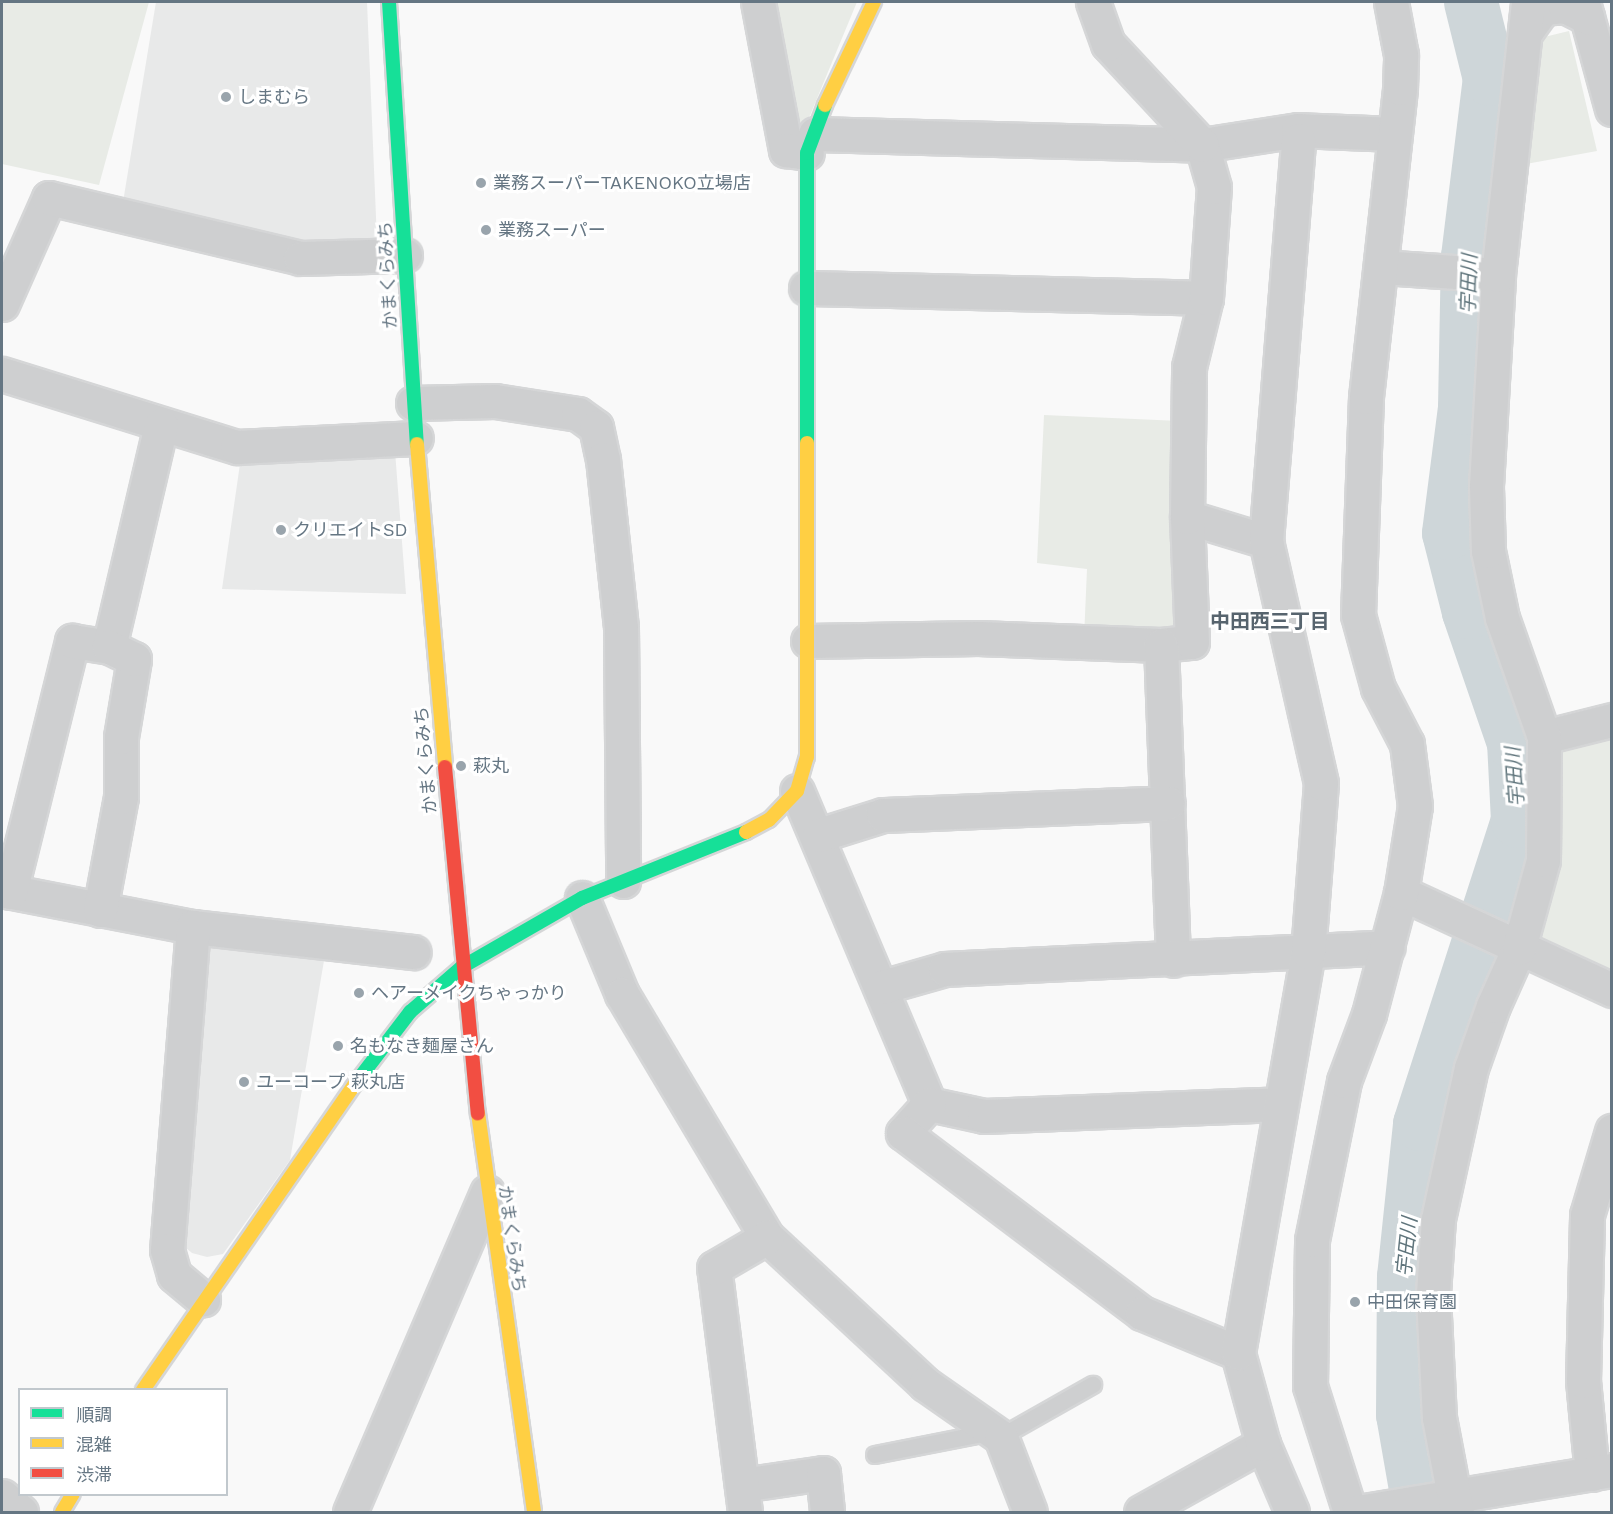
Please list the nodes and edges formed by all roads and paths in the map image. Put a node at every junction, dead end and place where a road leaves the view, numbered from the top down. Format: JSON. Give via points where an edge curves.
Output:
{"nodes":[{"id":1,"x":389,"y":2,"type":"edge"},
{"id":2,"x":758,"y":2,"type":"edge"},
{"id":3,"x":874,"y":2,"type":"edge"},
{"id":4,"x":1093,"y":2,"type":"edge"},
{"id":5,"x":1391,"y":2,"type":"edge"},
{"id":6,"x":1585,"y":9,"type":"edge"},
{"id":7,"x":1527,"y":17,"type":"edge"},
{"id":8,"x":1611,"y":109,"type":"edge"},
{"id":9,"x":1395,"y":134,"type":"junction"},
{"id":10,"x":1298,"y":140,"type":"dead end"},
{"id":11,"x":811,"y":144,"type":"junction"},
{"id":12,"x":1202,"y":146,"type":"junction"},
{"id":13,"x":405,"y":255,"type":"junction"},
{"id":14,"x":1381,"y":267,"type":"junction"},
{"id":15,"x":1498,"y":275,"type":"junction"},
{"id":16,"x":806,"y":288,"type":"junction"},
{"id":17,"x":1206,"y":298,"type":"junction"},
{"id":18,"x":2,"y":304,"type":"edge"},
{"id":19,"x":2,"y":374,"type":"edge"},
{"id":20,"x":413,"y":404,"type":"junction"},
{"id":21,"x":161,"y":425,"type":"junction"},
{"id":22,"x":416,"y":438,"type":"junction"},
{"id":23,"x":1187,"y":517,"type":"junction"},
{"id":24,"x":1266,"y":540,"type":"junction"},
{"id":25,"x":808,"y":641,"type":"junction"},
{"id":26,"x":1161,"y":645,"type":"junction"},
{"id":27,"x":109,"y":647,"type":"junction"},
{"id":28,"x":1611,"y":720,"type":"edge"},
{"id":29,"x":1544,"y":737,"type":"junction"},
{"id":30,"x":797,"y":792,"type":"junction"},
{"id":31,"x":1168,"y":802,"type":"junction"},
{"id":32,"x":819,"y":835,"type":"junction"},
{"id":33,"x":623,"y":881,"type":"junction"},
{"id":34,"x":6,"y":891,"type":"edge"},
{"id":35,"x":1401,"y":893,"type":"junction"},
{"id":36,"x":582,"y":898,"type":"junction"},
{"id":37,"x":100,"y":910,"type":"junction"},
{"id":38,"x":193,"y":927,"type":"junction"},
{"id":39,"x":1387,"y":947,"type":"junction"},
{"id":40,"x":1519,"y":948,"type":"junction"},
{"id":41,"x":414,"y":952,"type":"dead end"},
{"id":42,"x":1308,"y":952,"type":"junction"},
{"id":43,"x":1173,"y":960,"type":"junction"},
{"id":44,"x":462,"y":967,"type":"junction"},
{"id":45,"x":882,"y":987,"type":"junction"},
{"id":46,"x":1611,"y":990,"type":"edge"},
{"id":47,"x":929,"y":1104,"type":"junction"},
{"id":48,"x":1280,"y":1104,"type":"junction"},
{"id":49,"x":1611,"y":1131,"type":"edge"},
{"id":50,"x":487,"y":1192,"type":"junction"},
{"id":51,"x":767,"y":1237,"type":"junction"},
{"id":52,"x":203,"y":1299,"type":"junction"},
{"id":53,"x":1238,"y":1353,"type":"junction"},
{"id":54,"x":1093,"y":1385,"type":"dead end"},
{"id":55,"x":144,"y":1388,"type":"edge"},
{"id":56,"x":997,"y":1434,"type":"junction"},
{"id":57,"x":1263,"y":1444,"type":"junction"},
{"id":58,"x":875,"y":1455,"type":"dead end"},
{"id":59,"x":1602,"y":1472,"type":"edge"},
{"id":60,"x":2,"y":1496,"type":"edge"},
{"id":61,"x":73,"y":1496,"type":"edge"},
{"id":62,"x":743,"y":1499,"type":"edge"},
{"id":63,"x":1455,"y":1505,"type":"edge"},
{"id":64,"x":21,"y":1512,"type":"edge"},
{"id":65,"x":62,"y":1512,"type":"edge"},
{"id":66,"x":350,"y":1512,"type":"edge"},
{"id":67,"x":534,"y":1512,"type":"edge"},
{"id":68,"x":827,"y":1512,"type":"edge"},
{"id":69,"x":1030,"y":1512,"type":"edge"},
{"id":70,"x":1141,"y":1512,"type":"edge"},
{"id":71,"x":1292,"y":1512,"type":"edge"},
{"id":72,"x":1350,"y":1512,"type":"edge"},
{"id":73,"x":1358,"y":1512,"type":"edge"}],
"edges":[{"from":1,"to":13,"type":"street","name":"かまくらみち"},
{"from":2,"to":11,"type":"street","via":[[786,150]]},
{"from":3,"to":11,"type":"street","via":[[834,82]]},
{"from":4,"to":12,"type":"street","via":[[1108,44]]},
{"from":5,"to":9,"type":"street","via":[[1401,55]]},
{"from":6,"to":7,"type":"street","via":[[1543,8]]},
{"from":6,"to":8,"type":"street"},
{"from":7,"to":15,"type":"street"},
{"from":9,"to":12,"type":"street","via":[[1298,130]]},
{"from":9,"to":14,"type":"street"},
{"from":10,"to":24,"type":"street"},
{"from":11,"to":12,"type":"street"},
{"from":11,"to":16,"type":"street"},
{"from":12,"to":17,"type":"street","via":[[1214,187]]},
{"from":13,"to":18,"type":"street","via":[[300,258],[50,198]]},
{"from":13,"to":20,"type":"street","name":"かまくらみち"},
{"from":14,"to":15,"type":"street"},
{"from":14,"to":35,"type":"street","via":[[1366,397],[1358,615],[1378,688],[1407,744],[1415,806]]},
{"from":15,"to":29,"type":"street","via":[[1486,486],[1488,551],[1502,618]]},
{"from":16,"to":17,"type":"street"},
{"from":16,"to":25,"type":"street"},
{"from":17,"to":23,"type":"street","via":[[1189,367]]},
{"from":19,"to":21,"type":"street"},
{"from":20,"to":22,"type":"street","name":"かまくらみち"},
{"from":20,"to":33,"type":"street","via":[[495,401],[578,414],[596,427],[621,628]]},
{"from":21,"to":22,"type":"street","via":[[237,447]]},
{"from":21,"to":27,"type":"street"},
{"from":22,"to":44,"type":"street","name":"かまくらみち"},
{"from":23,"to":24,"type":"street"},
{"from":23,"to":26,"type":"street","via":[[1192,642]]},
{"from":24,"to":42,"type":"street","via":[[1321,783]]},
{"from":25,"to":26,"type":"street","via":[[978,638]]},
{"from":25,"to":30,"type":"street","via":[[807,757]]},
{"from":26,"to":31,"type":"street"},
{"from":27,"to":34,"type":"street","via":[[72,641]]},
{"from":27,"to":37,"type":"street","via":[[134,659],[121,737],[121,796]]},
{"from":28,"to":29,"type":"street"},
{"from":29,"to":40,"type":"street","via":[[1543,860]]},
{"from":30,"to":32,"type":"street"},
{"from":30,"to":33,"type":"street","via":[[770,820],[736,838]]},
{"from":31,"to":32,"type":"street","via":[[883,815]]},
{"from":31,"to":43,"type":"street"},
{"from":32,"to":45,"type":"street","via":[[847,912]]},
{"from":33,"to":36,"type":"street"},
{"from":34,"to":37,"type":"street"},
{"from":35,"to":39,"type":"street"},
{"from":35,"to":40,"type":"street"},
{"from":36,"to":44,"type":"street"},
{"from":36,"to":51,"type":"street","via":[[621,994]]},
{"from":37,"to":38,"type":"street"},
{"from":38,"to":41,"type":"street"},
{"from":38,"to":52,"type":"street","via":[[167,1250],[174,1275]]},
{"from":39,"to":42,"type":"street"},
{"from":39,"to":72,"type":"street","via":[[1369,1014],[1344,1081],[1311,1240],[1310,1386]]},
{"from":40,"to":46,"type":"street"},
{"from":40,"to":63,"type":"street","via":[[1471,1068],[1438,1219],[1433,1294],[1439,1418]]},
{"from":42,"to":43,"type":"street"},
{"from":42,"to":48,"type":"street"},
{"from":43,"to":45,"type":"street","via":[[945,969]]},
{"from":44,"to":50,"type":"street","name":"かまくらみち"},
{"from":44,"to":52,"type":"street","via":[[390,1035]]},
{"from":45,"to":47,"type":"street"},
{"from":47,"to":48,"type":"street","via":[[984,1116]]},
{"from":47,"to":53,"type":"street","via":[[903,1133],[1142,1312]]},
{"from":48,"to":53,"type":"street"},
{"from":49,"to":59,"type":"street","via":[[1587,1215],[1583,1381]]},
{"from":50,"to":66,"type":"street"},
{"from":50,"to":67,"type":"street","name":"かまくらみち"},
{"from":51,"to":56,"type":"street","via":[[925,1384]]},
{"from":51,"to":62,"type":"street","via":[[714,1268]]},
{"from":52,"to":55,"type":"street"},
{"from":53,"to":57,"type":"street"},
{"from":54,"to":56,"type":"lane"},
{"from":56,"to":58,"type":"lane"},
{"from":56,"to":69,"type":"street"},
{"from":57,"to":70,"type":"street"},
{"from":57,"to":71,"type":"street"},
{"from":59,"to":63,"type":"street"},
{"from":60,"to":64,"type":"street"},
{"from":61,"to":65,"type":"street"},
{"from":62,"to":68,"type":"street","via":[[823,1473]]},
{"from":63,"to":73,"type":"street"}]}
